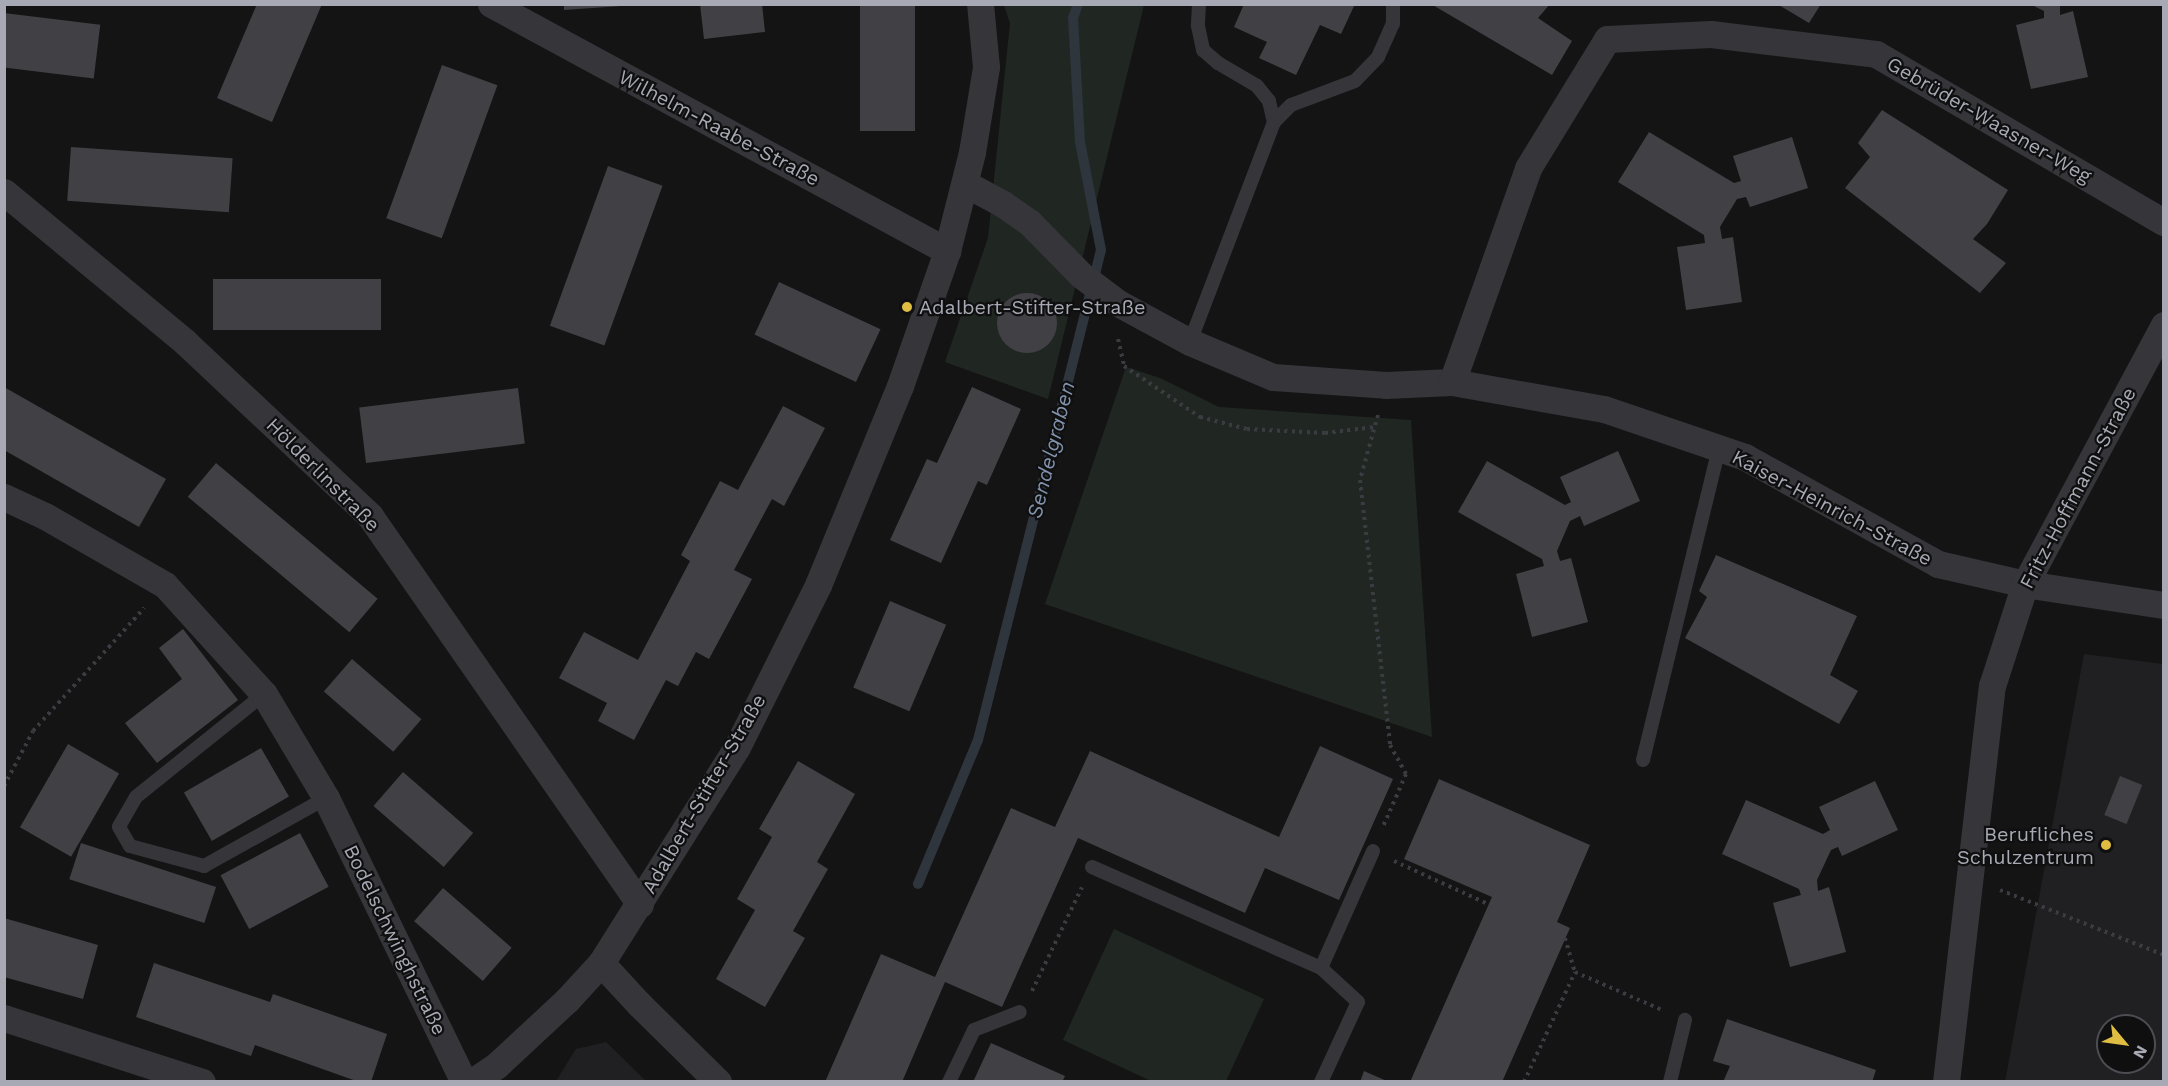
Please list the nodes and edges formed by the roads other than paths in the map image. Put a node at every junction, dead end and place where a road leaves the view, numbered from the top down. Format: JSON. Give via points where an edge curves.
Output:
{"nodes":[{"id":1,"x":491,"y":4,"type":"edge"},
{"id":2,"x":980,"y":4,"type":"edge"},
{"id":3,"x":1199,"y":4,"type":"edge"},
{"id":4,"x":1393,"y":4,"type":"edge"},
{"id":5,"x":1274,"y":122,"type":"junction"},
{"id":6,"x":966,"y":184,"type":"junction"},
{"id":7,"x":4,"y":192,"type":"edge"},
{"id":8,"x":2163,"y":222,"type":"edge"},
{"id":9,"x":947,"y":251,"type":"junction"},
{"id":10,"x":2163,"y":326,"type":"edge"},
{"id":11,"x":1190,"y":342,"type":"junction"},
{"id":12,"x":1452,"y":382,"type":"junction"},
{"id":13,"x":1719,"y":448,"type":"junction"},
{"id":14,"x":4,"y":497,"type":"edge"},
{"id":15,"x":2025,"y":584,"type":"junction"},
{"id":16,"x":2163,"y":605,"type":"edge"},
{"id":17,"x":264,"y":694,"type":"junction"},
{"id":18,"x":1643,"y":760,"type":"dead end"},
{"id":19,"x":326,"y":798,"type":"junction"},
{"id":20,"x":1373,"y":851,"type":"road end"},
{"id":21,"x":1092,"y":867,"type":"dead end"},
{"id":22,"x":640,"y":904,"type":"junction"},
{"id":23,"x":601,"y":963,"type":"junction"},
{"id":24,"x":1321,"y":968,"type":"junction"},
{"id":25,"x":1020,"y":1012,"type":"dead end"},
{"id":26,"x":4,"y":1018,"type":"edge"},
{"id":27,"x":1685,"y":1020,"type":"road end"},
{"id":28,"x":192,"y":1080,"type":"edge"},
{"id":29,"x":464,"y":1082,"type":"edge"},
{"id":30,"x":472,"y":1082,"type":"edge"},
{"id":31,"x":718,"y":1082,"type":"edge"},
{"id":32,"x":949,"y":1082,"type":"edge"},
{"id":33,"x":1321,"y":1082,"type":"edge"},
{"id":34,"x":1670,"y":1082,"type":"edge"},
{"id":35,"x":1946,"y":1082,"type":"edge"}],
"edges":[{"from":1,"to":9,"type":"street","name":"Wilhelm-Raabe-Straße"},
{"from":2,"to":6,"type":"street","via":[[986,67]]},
{"from":3,"to":5,"type":"lane","via":[[1203,50],[1257,86],[1269,101]]},
{"from":4,"to":5,"type":"lane","via":[[1393,24],[1378,57],[1355,81],[1291,105]]},
{"from":5,"to":11,"type":"lane"},
{"from":6,"to":9,"type":"street","name":"Adalbert-Stifter-Straße"},
{"from":6,"to":11,"type":"street","name":"Kaiser-Heinrich-Straße","via":[[1029,222],[1081,275],[1118,303]]},
{"from":7,"to":22,"type":"street","name":"Hölderlinstraße","via":[[185,342],[370,516]]},
{"from":8,"to":12,"type":"street","name":"Gebrüder-Waasner-Weg","via":[[1876,54],[1711,34],[1607,39],[1528,168]]},
{"from":9,"to":22,"type":"street","name":"Adalbert-Stifter-Straße","via":[[900,386],[818,585],[737,747]]},
{"from":10,"to":15,"type":"street","name":"Fritz-Hoffmann-Straße"},
{"from":11,"to":12,"type":"street","name":"Kaiser-Heinrich-Straße","via":[[1274,377],[1386,385]]},
{"from":12,"to":13,"type":"street","name":"Kaiser-Heinrich-Straße","via":[[1604,409]]},
{"from":13,"to":15,"type":"street","name":"Kaiser-Heinrich-Straße","via":[[1745,457],[1938,564]]},
{"from":13,"to":18,"type":"lane"},
{"from":14,"to":17,"type":"street","name":"Bodelschwinghstraße","via":[[165,585]]},
{"from":15,"to":16,"type":"street","name":"Kaiser-Heinrich-Straße"},
{"from":15,"to":35,"type":"street","name":"Fritz-Hoffmann-Straße","via":[[1992,686]]},
{"from":17,"to":19,"type":"street","name":"Bodelschwinghstraße"},
{"from":17,"to":19,"type":"lane","via":[[136,797],[119,826],[130,846],[204,866]]},
{"from":19,"to":29,"type":"street","name":"Bodelschwinghstraße"},
{"from":20,"to":24,"type":"lane"},
{"from":21,"to":24,"type":"lane"},
{"from":22,"to":23,"type":"street","name":"Adalbert-Stifter-Straße"},
{"from":23,"to":30,"type":"street","name":"Adalbert-Stifter-Straße","via":[[497,1065]]},
{"from":23,"to":31,"type":"street"},
{"from":24,"to":33,"type":"lane","via":[[1358,1002]]},
{"from":25,"to":32,"type":"lane","via":[[974,1030]]},
{"from":26,"to":28,"type":"street"},
{"from":27,"to":34,"type":"lane"}]}
